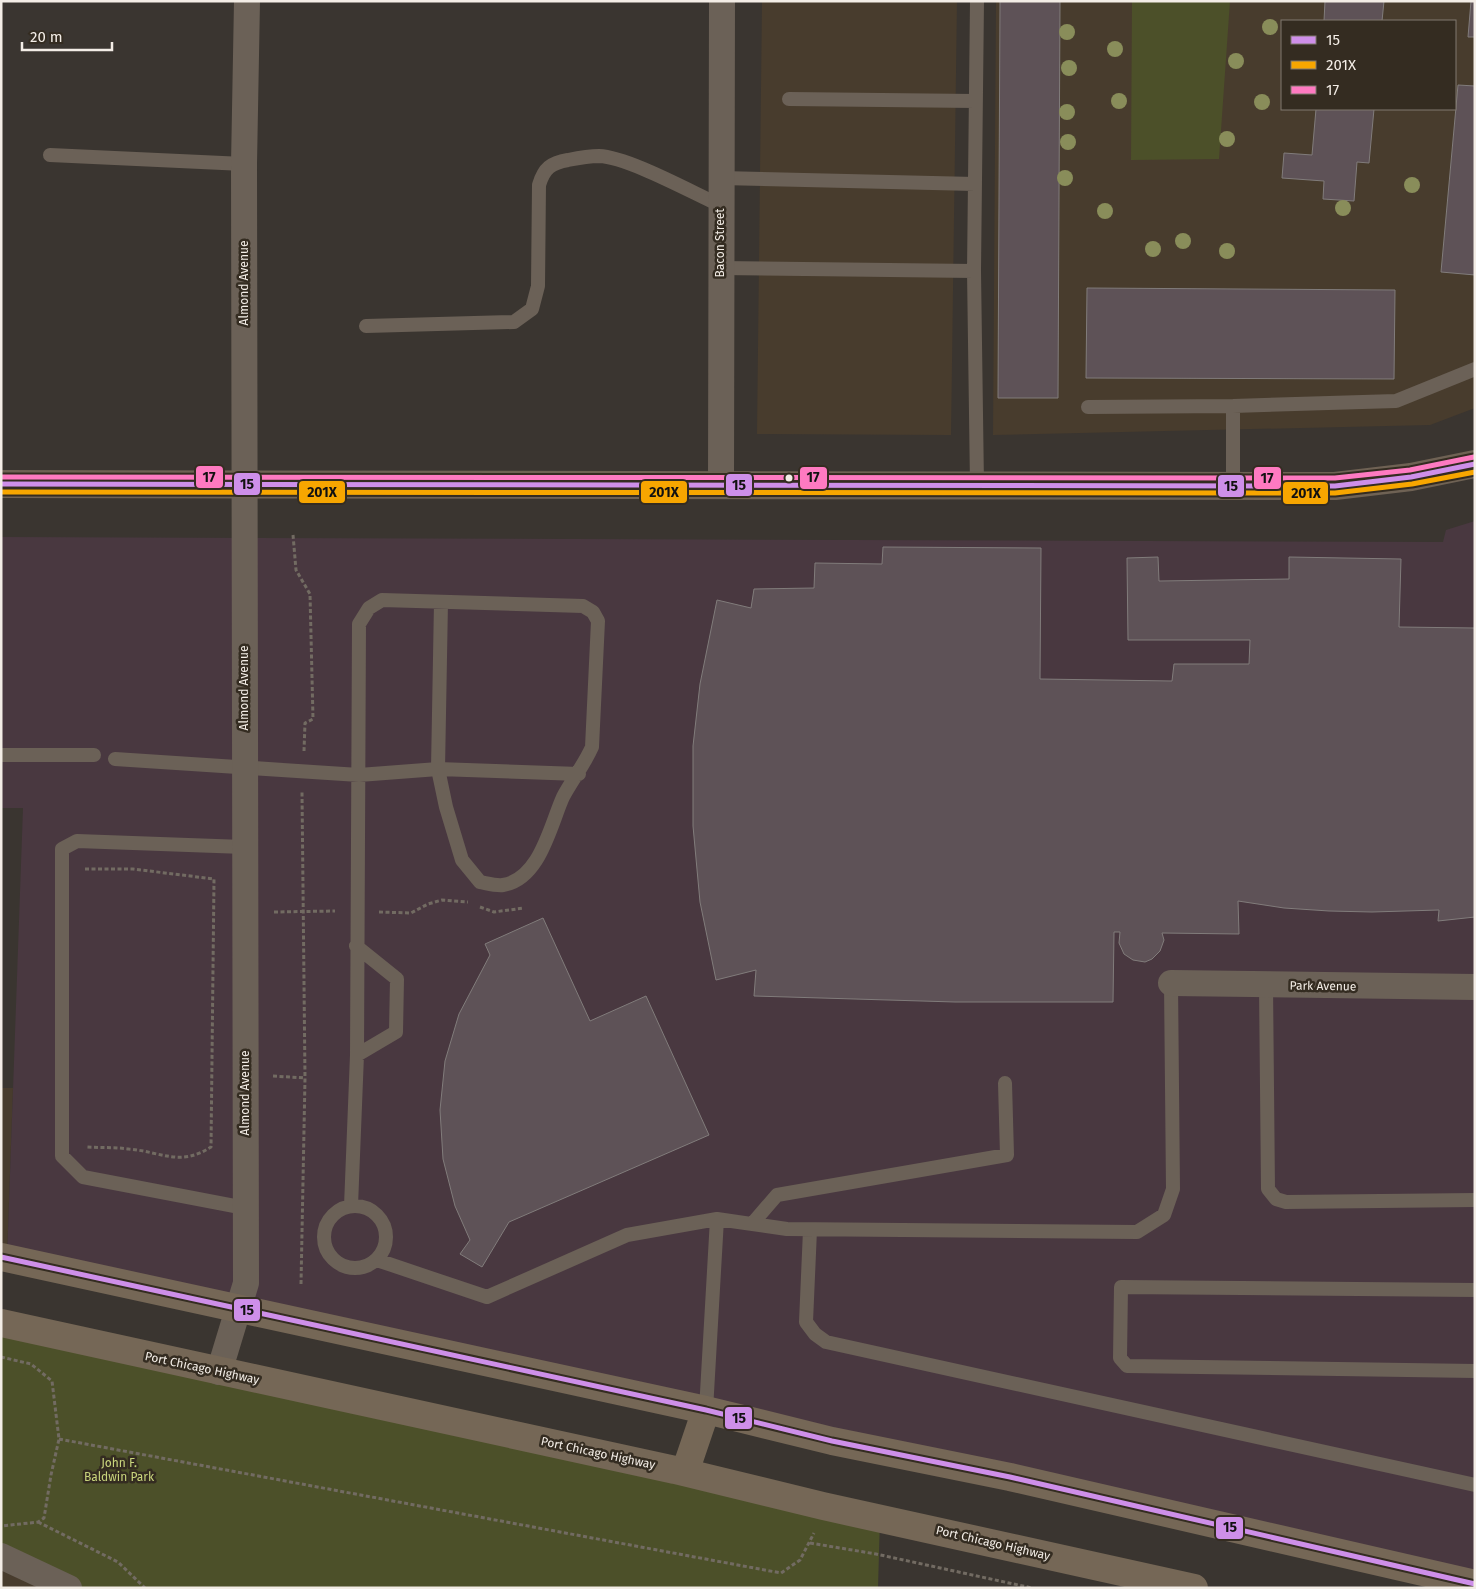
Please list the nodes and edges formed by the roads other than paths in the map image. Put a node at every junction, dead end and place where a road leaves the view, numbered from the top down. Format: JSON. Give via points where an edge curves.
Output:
{"nodes":[{"id":1,"x":247,"y":1,"type":"edge"},
{"id":2,"x":722,"y":1,"type":"edge"},
{"id":3,"x":977,"y":1,"type":"edge"},
{"id":4,"x":790,"y":99,"type":"dead end"},
{"id":5,"x":975,"y":101,"type":"junction"},
{"id":6,"x":50,"y":155,"type":"dead end"},
{"id":7,"x":244,"y":164,"type":"junction"},
{"id":8,"x":720,"y":178,"type":"junction"},
{"id":9,"x":975,"y":184,"type":"junction"},
{"id":10,"x":720,"y":205,"type":"junction"},
{"id":11,"x":720,"y":268,"type":"junction"},
{"id":12,"x":974,"y":271,"type":"junction"},
{"id":13,"x":366,"y":326,"type":"dead end"},
{"id":14,"x":1475,"y":369,"type":"edge"},
{"id":15,"x":1233,"y":406,"type":"junction"},
{"id":16,"x":1088,"y":407,"type":"dead end"},
{"id":17,"x":1474,"y":465,"type":"edge"},
{"id":18,"x":1,"y":484,"type":"edge"},
{"id":19,"x":246,"y":484,"type":"junction"},
{"id":20,"x":721,"y":484,"type":"junction"},
{"id":21,"x":977,"y":486,"type":"junction"},
{"id":22,"x":1233,"y":487,"type":"junction"},
{"id":23,"x":441,"y":602,"type":"junction"},
{"id":24,"x":1,"y":755,"type":"edge"},
{"id":25,"x":94,"y":755,"type":"dead end"},
{"id":26,"x":115,"y":759,"type":"dead end"},
{"id":27,"x":244,"y":766,"type":"junction"},
{"id":28,"x":438,"y":769,"type":"junction"},
{"id":29,"x":579,"y":774,"type":"junction"},
{"id":30,"x":359,"y":775,"type":"junction"},
{"id":31,"x":244,"y":848,"type":"junction"},
{"id":32,"x":356,"y":946,"type":"junction"},
{"id":33,"x":1171,"y":983,"type":"joint"},
{"id":34,"x":1266,"y":985,"type":"junction"},
{"id":35,"x":1475,"y":987,"type":"edge"},
{"id":36,"x":357,"y":1055,"type":"junction"},
{"id":37,"x":1005,"y":1083,"type":"dead end"},
{"id":38,"x":1475,"y":1200,"type":"edge"},
{"id":39,"x":351,"y":1206,"type":"junction"},
{"id":40,"x":246,"y":1208,"type":"junction"},
{"id":41,"x":717,"y":1219,"type":"junction"},
{"id":42,"x":752,"y":1224,"type":"junction"},
{"id":43,"x":810,"y":1230,"type":"junction"},
{"id":44,"x":1,"y":1257,"type":"edge"},
{"id":45,"x":377,"y":1260,"type":"junction"},
{"id":46,"x":1475,"y":1290,"type":"edge"},
{"id":47,"x":240,"y":1308,"type":"junction"},
{"id":48,"x":1,"y":1323,"type":"edge"},
{"id":49,"x":1475,"y":1371,"type":"edge"},
{"id":50,"x":219,"y":1372,"type":"junction"},
{"id":51,"x":706,"y":1410,"type":"junction"},
{"id":52,"x":685,"y":1472,"type":"junction"},
{"id":53,"x":1475,"y":1485,"type":"edge"},
{"id":54,"x":1,"y":1556,"type":"edge"},
{"id":55,"x":1475,"y":1584,"type":"edge"},
{"id":56,"x":69,"y":1588,"type":"edge"},
{"id":57,"x":1194,"y":1588,"type":"edge"}],
"edges":[{"from":1,"to":7,"type":"street","name":"Almond Avenue"},
{"from":2,"to":8,"type":"street","name":"Bacon Street"},
{"from":3,"to":5,"type":"lane"},
{"from":4,"to":5,"type":"lane"},
{"from":5,"to":9,"type":"lane"},
{"from":6,"to":7,"type":"lane"},
{"from":7,"to":19,"type":"street","name":"Almond Avenue"},
{"from":8,"to":9,"type":"lane"},
{"from":8,"to":10,"type":"street","name":"Bacon Street"},
{"from":9,"to":12,"type":"lane"},
{"from":10,"to":11,"type":"street","name":"Bacon Street"},
{"from":10,"to":13,"type":"lane","via":[[622,161],[600,156],[554,163],[543,172],[539,185],[538,286],[532,309],[514,322]]},
{"from":11,"to":12,"type":"lane"},
{"from":11,"to":20,"type":"street","name":"Bacon Street"},
{"from":12,"to":21,"type":"lane"},
{"from":14,"to":15,"type":"lane","via":[[1396,401]]},
{"from":15,"to":16,"type":"lane"},
{"from":15,"to":22,"type":"lane"},
{"from":17,"to":22,"type":"street","via":[[1335,486]]},
{"from":18,"to":19,"type":"street"},
{"from":19,"to":20,"type":"street"},
{"from":19,"to":27,"type":"street","name":"Almond Avenue"},
{"from":20,"to":21,"type":"street"},
{"from":21,"to":22,"type":"street"},
{"from":23,"to":28,"type":"lane"},
{"from":23,"to":29,"type":"lane","via":[[584,606],[593,612],[598,621],[592,747]]},
{"from":23,"to":30,"type":"lane","via":[[382,600],[369,608],[359,624]]},
{"from":24,"to":25,"type":"lane"},
{"from":26,"to":27,"type":"lane"},
{"from":27,"to":30,"type":"lane"},
{"from":27,"to":31,"type":"street","name":"Almond Avenue"},
{"from":28,"to":29,"type":"lane"},
{"from":28,"to":29,"type":"lane","via":[[462,860],[480,882],[502,885],[521,877],[537,859],[564,796]]},
{"from":28,"to":30,"type":"lane"},
{"from":30,"to":32,"type":"lane"},
{"from":31,"to":40,"type":"street","name":"Almond Avenue"},
{"from":31,"to":40,"type":"lane","via":[[77,841],[62,850],[62,1156],[83,1176]]},
{"from":32,"to":36,"type":"lane"},
{"from":32,"to":36,"type":"lane","via":[[397,979],[396,1032]]},
{"from":33,"to":34,"type":"street","name":"Park Avenue"},
{"from":33,"to":43,"type":"lane","via":[[1173,1189],[1164,1215],[1137,1232]]},
{"from":34,"to":35,"type":"street","name":"Park Avenue"},
{"from":34,"to":38,"type":"lane","via":[[1268,1190],[1276,1199],[1286,1202]]},
{"from":36,"to":39,"type":"lane"},
{"from":37,"to":42,"type":"lane","via":[[1008,1155],[778,1195]]},
{"from":39,"to":45,"type":"lane","via":[[368,1208],[383,1222],[386,1242]]},
{"from":39,"to":45,"type":"lane","via":[[339,1210],[326,1225],[325,1246],[330,1255],[347,1267],[367,1266]]},
{"from":40,"to":47,"type":"street","name":"Almond Avenue","via":[[246,1283]]},
{"from":41,"to":42,"type":"lane"},
{"from":41,"to":45,"type":"lane","via":[[627,1235],[487,1297]]},
{"from":41,"to":51,"type":"lane"},
{"from":42,"to":43,"type":"lane"},
{"from":43,"to":53,"type":"lane","via":[[806,1322],[826,1342]]},
{"from":44,"to":47,"type":"main road"},
{"from":46,"to":49,"type":"lane","via":[[1121,1287],[1120,1358],[1128,1366]]},
{"from":47,"to":50,"type":"street","name":"Almond Avenue"},
{"from":47,"to":51,"type":"main road"},
{"from":48,"to":50,"type":"main road","name":"Port Chicago Highway"},
{"from":50,"to":52,"type":"main road","name":"Port Chicago Highway"},
{"from":51,"to":52,"type":"main road"},
{"from":51,"to":55,"type":"main road"},
{"from":52,"to":57,"type":"main road","name":"Port Chicago Highway"},
{"from":54,"to":56,"type":"street"}]}
